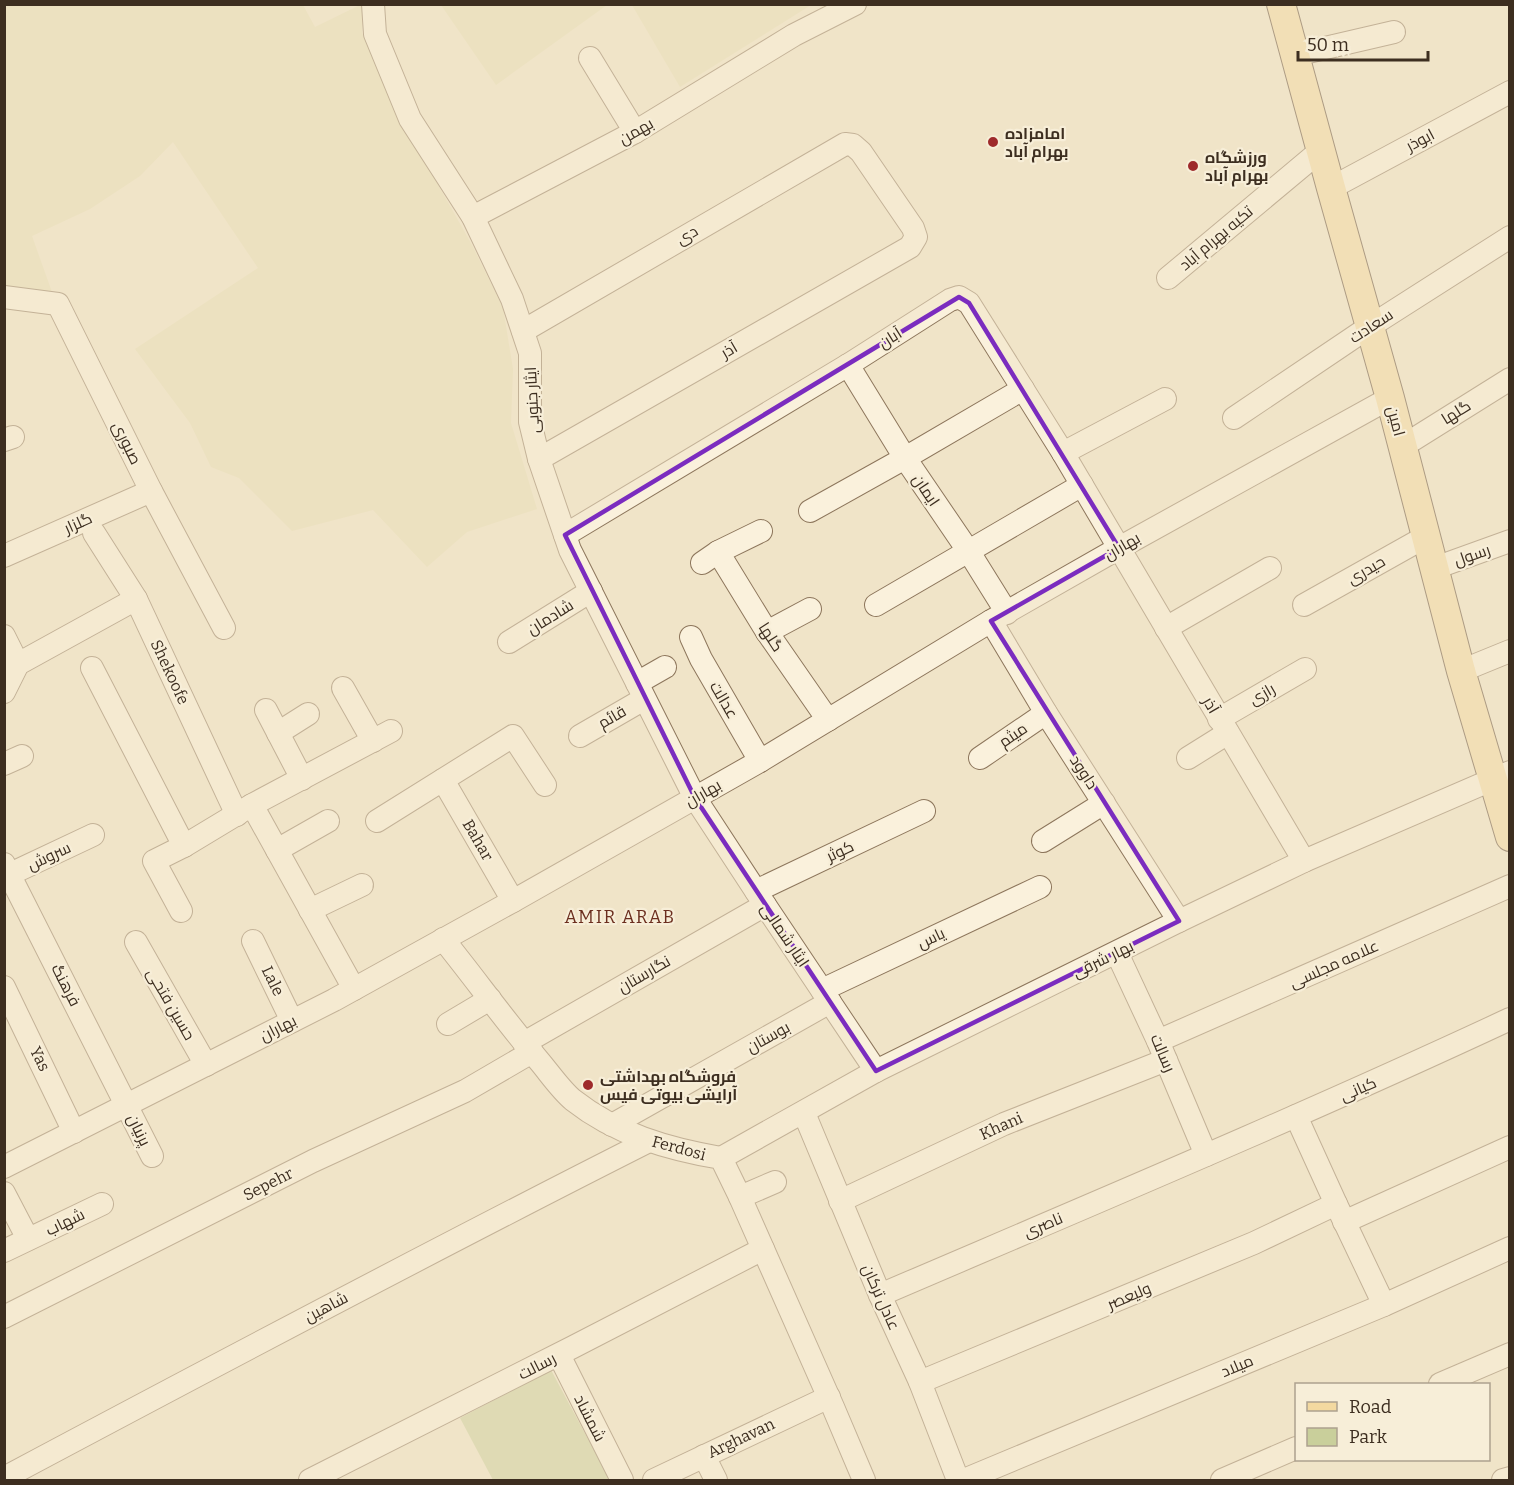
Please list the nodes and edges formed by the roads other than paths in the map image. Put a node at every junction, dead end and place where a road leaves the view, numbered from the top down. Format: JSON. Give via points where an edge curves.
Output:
{"nodes":[{"id":1,"x":373,"y":4,"type":"edge"},
{"id":2,"x":855,"y":4,"type":"edge"},
{"id":3,"x":1281,"y":4,"type":"edge"},
{"id":4,"x":1394,"y":32,"type":"dead end"},
{"id":5,"x":1295,"y":55,"type":"junction"},
{"id":6,"x":590,"y":58,"type":"dead end"},
{"id":7,"x":1509,"y":92,"type":"edge"},
{"id":8,"x":635,"y":132,"type":"junction"},
{"id":9,"x":853,"y":145,"type":"joint"},
{"id":10,"x":1320,"y":151,"type":"junction"},
{"id":11,"x":1330,"y":188,"type":"junction"},
{"id":12,"x":473,"y":217,"type":"junction"},
{"id":13,"x":1509,"y":237,"type":"edge"},
{"id":14,"x":1168,"y":278,"type":"dead end"},
{"id":15,"x":4,"y":297,"type":"edge"},
{"id":16,"x":1369,"y":327,"type":"junction"},
{"id":17,"x":523,"y":330,"type":"junction"},
{"id":18,"x":848,"y":365,"type":"junction"},
{"id":19,"x":1509,"y":379,"type":"edge"},
{"id":20,"x":1023,"y":389,"type":"junction"},
{"id":21,"x":1390,"y":398,"type":"junction"},
{"id":22,"x":1164,"y":399,"type":"dead end"},
{"id":23,"x":1234,"y":418,"type":"dead end"},
{"id":24,"x":1403,"y":446,"type":"junction"},
{"id":25,"x":1063,"y":453,"type":"junction"},
{"id":26,"x":905,"y":458,"type":"junction"},
{"id":27,"x":539,"y":459,"type":"junction"},
{"id":28,"x":1082,"y":485,"type":"junction"},
{"id":29,"x":151,"y":491,"type":"junction"},
{"id":30,"x":810,"y":511,"type":"dead end"},
{"id":31,"x":761,"y":531,"type":"dead end"},
{"id":32,"x":94,"y":533,"type":"dead end"},
{"id":33,"x":565,"y":535,"type":"junction"},
{"id":34,"x":1427,"y":536,"type":"junction"},
{"id":35,"x":1509,"y":542,"type":"edge"},
{"id":36,"x":1119,"y":548,"type":"junction"},
{"id":37,"x":969,"y":552,"type":"junction"},
{"id":38,"x":4,"y":556,"type":"edge"},
{"id":39,"x":1270,"y":568,"type":"dead end"},
{"id":40,"x":1435,"y":568,"type":"junction"},
{"id":41,"x":591,"y":591,"type":"junction"},
{"id":42,"x":136,"y":598,"type":"junction"},
{"id":43,"x":876,"y":605,"type":"dead end"},
{"id":44,"x":1304,"y":605,"type":"dead end"},
{"id":45,"x":810,"y":609,"type":"dead end"},
{"id":46,"x":999,"y":617,"type":"junction"},
{"id":47,"x":224,"y":628,"type":"dead end"},
{"id":48,"x":1166,"y":628,"type":"junction"},
{"id":49,"x":767,"y":632,"type":"junction"},
{"id":50,"x":4,"y":636,"type":"edge"},
{"id":51,"x":691,"y":637,"type":"dead end"},
{"id":52,"x":509,"y":642,"type":"dead end"},
{"id":53,"x":1509,"y":651,"type":"edge"},
{"id":54,"x":18,"y":664,"type":"junction"},
{"id":55,"x":666,"y":667,"type":"dead end"},
{"id":56,"x":92,"y":668,"type":"dead end"},
{"id":57,"x":1305,"y":669,"type":"dead end"},
{"id":58,"x":1461,"y":671,"type":"junction"},
{"id":59,"x":343,"y":688,"type":"dead end"},
{"id":60,"x":640,"y":691,"type":"junction"},
{"id":61,"x":4,"y":692,"type":"edge"},
{"id":62,"x":266,"y":710,"type":"dead end"},
{"id":63,"x":1047,"y":713,"type":"junction"},
{"id":64,"x":308,"y":714,"type":"dead end"},
{"id":65,"x":828,"y":720,"type":"junction"},
{"id":66,"x":1224,"y":726,"type":"junction"},
{"id":67,"x":278,"y":733,"type":"junction"},
{"id":68,"x":580,"y":736,"type":"dead end"},
{"id":69,"x":980,"y":758,"type":"dead end"},
{"id":70,"x":1188,"y":758,"type":"dead end"},
{"id":71,"x":760,"y":761,"type":"junction"},
{"id":72,"x":1501,"y":775,"type":"edge"},
{"id":73,"x":302,"y":778,"type":"junction"},
{"id":74,"x":443,"y":780,"type":"junction"},
{"id":75,"x":545,"y":785,"type":"dead end"},
{"id":76,"x":695,"y":798,"type":"junction"},
{"id":77,"x":1104,"y":803,"type":"junction"},
{"id":78,"x":245,"y":810,"type":"junction"},
{"id":79,"x":924,"y":811,"type":"dead end"},
{"id":80,"x":328,"y":821,"type":"dead end"},
{"id":81,"x":377,"y":821,"type":"dead end"},
{"id":82,"x":93,"y":835,"type":"dead end"},
{"id":83,"x":1509,"y":837,"type":"edge"},
{"id":84,"x":1043,"y":841,"type":"dead end"},
{"id":85,"x":184,"y":846,"type":"junction"},
{"id":86,"x":277,"y":850,"type":"junction"},
{"id":87,"x":1304,"y":861,"type":"junction"},
{"id":88,"x":6,"y":872,"type":"edge"},
{"id":89,"x":362,"y":885,"type":"dead end"},
{"id":90,"x":1509,"y":886,"type":"edge"},
{"id":91,"x":1040,"y":887,"type":"dead end"},
{"id":92,"x":760,"y":898,"type":"junction"},
{"id":93,"x":513,"y":901,"type":"junction"},
{"id":94,"x":310,"y":910,"type":"junction"},
{"id":95,"x":181,"y":911,"type":"dead end"},
{"id":96,"x":1179,"y":921,"type":"junction"},
{"id":97,"x":443,"y":939,"type":"junction"},
{"id":98,"x":253,"y":941,"type":"dead end"},
{"id":99,"x":136,"y":942,"type":"dead end"},
{"id":100,"x":1117,"y":953,"type":"junction"},
{"id":101,"x":4,"y":987,"type":"edge"},
{"id":102,"x":354,"y":989,"type":"junction"},
{"id":103,"x":826,"y":996,"type":"junction"},
{"id":104,"x":490,"y":999,"type":"junction"},
{"id":105,"x":1509,"y":1019,"type":"edge"},
{"id":106,"x":292,"y":1021,"type":"junction"},
{"id":107,"x":448,"y":1024,"type":"dead end"},
{"id":108,"x":528,"y":1047,"type":"junction"},
{"id":109,"x":1162,"y":1050,"type":"junction"},
{"id":110,"x":206,"y":1065,"type":"junction"},
{"id":111,"x":876,"y":1071,"type":"junction"},
{"id":112,"x":127,"y":1105,"type":"junction"},
{"id":113,"x":804,"y":1113,"type":"junction"},
{"id":114,"x":1296,"y":1116,"type":"junction"},
{"id":115,"x":612,"y":1125,"type":"junction"},
{"id":116,"x":74,"y":1132,"type":"junction"},
{"id":117,"x":650,"y":1141,"type":"junction"},
{"id":118,"x":1509,"y":1147,"type":"edge"},
{"id":119,"x":1206,"y":1155,"type":"junction"},
{"id":120,"x":152,"y":1156,"type":"dead end"},
{"id":121,"x":721,"y":1158,"type":"junction"},
{"id":122,"x":4,"y":1167,"type":"edge"},
{"id":123,"x":775,"y":1182,"type":"dead end"},
{"id":124,"x":4,"y":1193,"type":"edge"},
{"id":125,"x":740,"y":1197,"type":"junction"},
{"id":126,"x":840,"y":1201,"type":"junction"},
{"id":127,"x":102,"y":1204,"type":"dead end"},
{"id":128,"x":1340,"y":1213,"type":"junction"},
{"id":129,"x":28,"y":1239,"type":"junction"},
{"id":130,"x":1509,"y":1248,"type":"edge"},
{"id":131,"x":763,"y":1249,"type":"junction"},
{"id":132,"x":4,"y":1251,"type":"edge"},
{"id":133,"x":880,"y":1295,"type":"junction"},
{"id":134,"x":1384,"y":1305,"type":"junction"},
{"id":135,"x":4,"y":1317,"type":"edge"},
{"id":136,"x":1509,"y":1354,"type":"edge"},
{"id":137,"x":559,"y":1355,"type":"junction"},
{"id":138,"x":920,"y":1382,"type":"junction"},
{"id":139,"x":1442,"y":1383,"type":"edge"},
{"id":140,"x":829,"y":1397,"type":"junction"},
{"id":141,"x":1295,"y":1448,"type":"edge"},
{"id":142,"x":704,"y":1456,"type":"junction"},
{"id":143,"x":4,"y":1478,"type":"edge"},
{"id":144,"x":1509,"y":1478,"type":"edge"},
{"id":145,"x":309,"y":1480,"type":"edge"},
{"id":146,"x":622,"y":1480,"type":"edge"},
{"id":147,"x":654,"y":1480,"type":"edge"},
{"id":148,"x":716,"y":1480,"type":"edge"},
{"id":149,"x":864,"y":1480,"type":"edge"},
{"id":150,"x":958,"y":1480,"type":"edge"},
{"id":151,"x":963,"y":1480,"type":"edge"},
{"id":152,"x":1222,"y":1480,"type":"edge"},
{"id":153,"x":1503,"y":1480,"type":"edge"}],
"edges":[{"from":1,"to":12,"type":"street","name":"ایثار جنوبی","via":[[375,34],[410,119]]},
{"from":2,"to":8,"type":"street","name":"بهمن","via":[[794,35]]},
{"from":3,"to":5,"type":"main road","name":"امین"},
{"from":4,"to":5,"type":"street"},
{"from":5,"to":10,"type":"main road","name":"امین"},
{"from":6,"to":8,"type":"street"},
{"from":7,"to":11,"type":"street","name":"ابوذر"},
{"from":8,"to":12,"type":"street","name":"بهمن"},
{"from":9,"to":17,"type":"street","name":"دی","via":[[845,144]]},
{"from":9,"to":27,"type":"street","name":"آذر","via":[[913,228],[916,237],[910,247]]},
{"from":10,"to":11,"type":"main road","name":"امین"},
{"from":10,"to":14,"type":"street","name":"تکیه بهرام آباد"},
{"from":11,"to":16,"type":"main road","name":"امین"},
{"from":12,"to":17,"type":"street","name":"ایثار جنوبی"},
{"from":13,"to":16,"type":"street","name":"سعادت"},
{"from":15,"to":29,"type":"street","name":"صبوری","via":[[58,304]]},
{"from":16,"to":21,"type":"main road","name":"امین"},
{"from":16,"to":23,"type":"street","name":"سعادت"},
{"from":17,"to":27,"type":"street","name":"ایثار جنوبی","via":[[530,353],[530,422]]},
{"from":18,"to":20,"type":"street","name":"آبان","via":[[959,297],[969,303]]},
{"from":18,"to":26,"type":"street","name":"ایمان"},
{"from":18,"to":33,"type":"street","name":"آبان"},
{"from":19,"to":24,"type":"street","name":"گلها"},
{"from":20,"to":25,"type":"street","name":"آبان"},
{"from":20,"to":26,"type":"street"},
{"from":21,"to":24,"type":"main road","name":"امین"},
{"from":21,"to":36,"type":"street","name":"بهاران"},
{"from":22,"to":25,"type":"street"},
{"from":24,"to":34,"type":"main road","name":"امین"},
{"from":25,"to":28,"type":"street","name":"آبان"},
{"from":26,"to":30,"type":"street"},
{"from":26,"to":37,"type":"street","name":"ایمان"},
{"from":27,"to":33,"type":"street","name":"ایثار جنوبی"},
{"from":28,"to":36,"type":"street","name":"آبان"},
{"from":28,"to":37,"type":"street"},
{"from":29,"to":38,"type":"street","name":"گلزار"},
{"from":29,"to":47,"type":"street","name":"صبوری"},
{"from":31,"to":49,"type":"street","name":"گلها","via":[[710,557]]},
{"from":32,"to":42,"type":"street","name":"Shekoofe"},
{"from":33,"to":41,"type":"street","name":"ایثار جنوبی"},
{"from":34,"to":40,"type":"main road","name":"امین"},
{"from":34,"to":44,"type":"street","name":"حیدری"},
{"from":35,"to":40,"type":"street","name":"رسول"},
{"from":36,"to":46,"type":"street","name":"بهاران"},
{"from":36,"to":48,"type":"street","name":"آذر"},
{"from":37,"to":43,"type":"street"},
{"from":37,"to":46,"type":"street","name":"ایمان"},
{"from":39,"to":48,"type":"street"},
{"from":40,"to":58,"type":"main road","name":"امین"},
{"from":41,"to":52,"type":"street","name":"شادمان"},
{"from":41,"to":60,"type":"street","name":"ایثار جنوبی"},
{"from":42,"to":54,"type":"street"},
{"from":42,"to":78,"type":"street","name":"Shekoofe"},
{"from":45,"to":49,"type":"street"},
{"from":46,"to":63,"type":"street","name":"داوود"},
{"from":46,"to":65,"type":"street","name":"بهاران"},
{"from":48,"to":66,"type":"street","name":"آذر"},
{"from":49,"to":65,"type":"street","name":"گلها"},
{"from":50,"to":54,"type":"street"},
{"from":51,"to":71,"type":"street","name":"عدالت","via":[[700,660]]},
{"from":53,"to":58,"type":"street"},
{"from":54,"to":61,"type":"street"},
{"from":55,"to":60,"type":"street","name":"قائم"},
{"from":56,"to":85,"type":"street"},
{"from":57,"to":66,"type":"street","name":"رازی"},
{"from":58,"to":72,"type":"main road","name":"امین"},
{"from":59,"to":73,"type":"street","via":[[382,736]]},
{"from":60,"to":68,"type":"street","name":"قائم"},
{"from":60,"to":76,"type":"street","name":"ایثار جنوبی"},
{"from":62,"to":67,"type":"street"},
{"from":63,"to":69,"type":"street","name":"میثم"},
{"from":63,"to":77,"type":"street","name":"داوود"},
{"from":64,"to":67,"type":"street"},
{"from":65,"to":71,"type":"street","name":"بهاران"},
{"from":66,"to":70,"type":"street","name":"رازی"},
{"from":66,"to":87,"type":"street","name":"آذر"},
{"from":67,"to":73,"type":"street"},
{"from":71,"to":76,"type":"street","name":"بهاران"},
{"from":72,"to":83,"type":"main road","name":"امین"},
{"from":72,"to":87,"type":"street","name":"بهار شرقی"},
{"from":73,"to":78,"type":"street"},
{"from":74,"to":75,"type":"street","via":[[513,736]]},
{"from":74,"to":81,"type":"street"},
{"from":74,"to":93,"type":"street","name":"Bahar"},
{"from":76,"to":92,"type":"street","name":"ایثار شمالی"},
{"from":76,"to":93,"type":"street","name":"بهاران"},
{"from":77,"to":84,"type":"street"},
{"from":77,"to":96,"type":"street","name":"داوود"},
{"from":78,"to":85,"type":"street"},
{"from":78,"to":86,"type":"street","name":"Shekoofe"},
{"from":79,"to":92,"type":"street","name":"کوثر"},
{"from":80,"to":86,"type":"street"},
{"from":82,"to":88,"type":"street","name":"سروش"},
{"from":85,"to":95,"type":"street","via":[[154,861]]},
{"from":86,"to":94,"type":"street","name":"Shekoofe"},
{"from":87,"to":96,"type":"street","name":"بهار شرقی"},
{"from":88,"to":112,"type":"street","name":"فرهنگ"},
{"from":89,"to":94,"type":"street"},
{"from":90,"to":109,"type":"street","name":"علامه مجلسی"},
{"from":91,"to":103,"type":"street","name":"یاس"},
{"from":92,"to":103,"type":"street","name":"ایثار شمالی"},
{"from":92,"to":108,"type":"street","name":"نگارستان"},
{"from":93,"to":97,"type":"street","name":"بهاران"},
{"from":94,"to":102,"type":"street","name":"Shekoofe"},
{"from":96,"to":100,"type":"street","name":"بهار شرقی"},
{"from":97,"to":102,"type":"street","name":"بهاران"},
{"from":97,"to":104,"type":"street","name":"Ferdosi"},
{"from":98,"to":106,"type":"street","name":"Lale"},
{"from":99,"to":110,"type":"street","name":"حسین فتحی"},
{"from":100,"to":109,"type":"street","name":"رسالت"},
{"from":100,"to":111,"type":"street","name":"بهار شرقی"},
{"from":101,"to":116,"type":"street","name":"Yas"},
{"from":102,"to":106,"type":"street","name":"بهاران"},
{"from":103,"to":111,"type":"street","name":"ایثار شمالی"},
{"from":103,"to":115,"type":"street","name":"بوستان"},
{"from":104,"to":107,"type":"street"},
{"from":104,"to":108,"type":"street","name":"Ferdosi"},
{"from":105,"to":114,"type":"street","name":"کیانی"},
{"from":106,"to":110,"type":"street","name":"بهاران"},
{"from":108,"to":115,"type":"street","name":"Ferdosi","via":[[572,1099]]},
{"from":108,"to":135,"type":"street","name":"Sepehr","via":[[465,1091],[313,1161]]},
{"from":109,"to":119,"type":"street","name":"رسالت"},
{"from":109,"to":126,"type":"street","name":"Khani"},
{"from":110,"to":112,"type":"street","name":"بهاران"},
{"from":111,"to":113,"type":"street","name":"بهار شرقی"},
{"from":112,"to":116,"type":"street","name":"بهاران"},
{"from":112,"to":120,"type":"street","name":"پرنیان"},
{"from":113,"to":121,"type":"street","name":"بهار شرقی"},
{"from":113,"to":126,"type":"street","name":"عادل ترکان"},
{"from":114,"to":119,"type":"street","name":"کیانی"},
{"from":114,"to":128,"type":"street"},
{"from":115,"to":117,"type":"street","name":"Ferdosi"},
{"from":116,"to":122,"type":"street","name":"بهاران"},
{"from":117,"to":121,"type":"street","name":"Ferdosi"},
{"from":117,"to":143,"type":"street","name":"شاهین"},
{"from":118,"to":128,"type":"street","name":"ولیعصر"},
{"from":119,"to":133,"type":"street","name":"ناصری"},
{"from":121,"to":125,"type":"street","name":"Ferdosi"},
{"from":123,"to":125,"type":"street"},
{"from":124,"to":129,"type":"street","name":"شهاب"},
{"from":125,"to":131,"type":"street","name":"Ferdosi"},
{"from":126,"to":133,"type":"street","name":"عادل ترکان"},
{"from":127,"to":129,"type":"street","name":"شهاب"},
{"from":128,"to":134,"type":"street"},
{"from":128,"to":138,"type":"street","name":"ولیعصر","via":[[1254,1243]]},
{"from":129,"to":132,"type":"street","name":"شهاب"},
{"from":130,"to":134,"type":"street","name":"میلاد"},
{"from":131,"to":137,"type":"street","name":"رسالت"},
{"from":131,"to":140,"type":"street","name":"Ferdosi"},
{"from":133,"to":138,"type":"street","name":"عادل ترکان"},
{"from":134,"to":151,"type":"street","name":"میلاد"},
{"from":136,"to":139,"type":"street"},
{"from":137,"to":145,"type":"street","name":"رسالت"},
{"from":137,"to":146,"type":"street","name":"شمشاد"},
{"from":138,"to":150,"type":"street","name":"عادل ترکان"},
{"from":140,"to":142,"type":"street","name":"Arghavan"},
{"from":140,"to":149,"type":"street","name":"Ferdosi"},
{"from":141,"to":152,"type":"street"},
{"from":142,"to":147,"type":"street","name":"Arghavan"},
{"from":142,"to":148,"type":"street"},
{"from":144,"to":153,"type":"street"}]}
